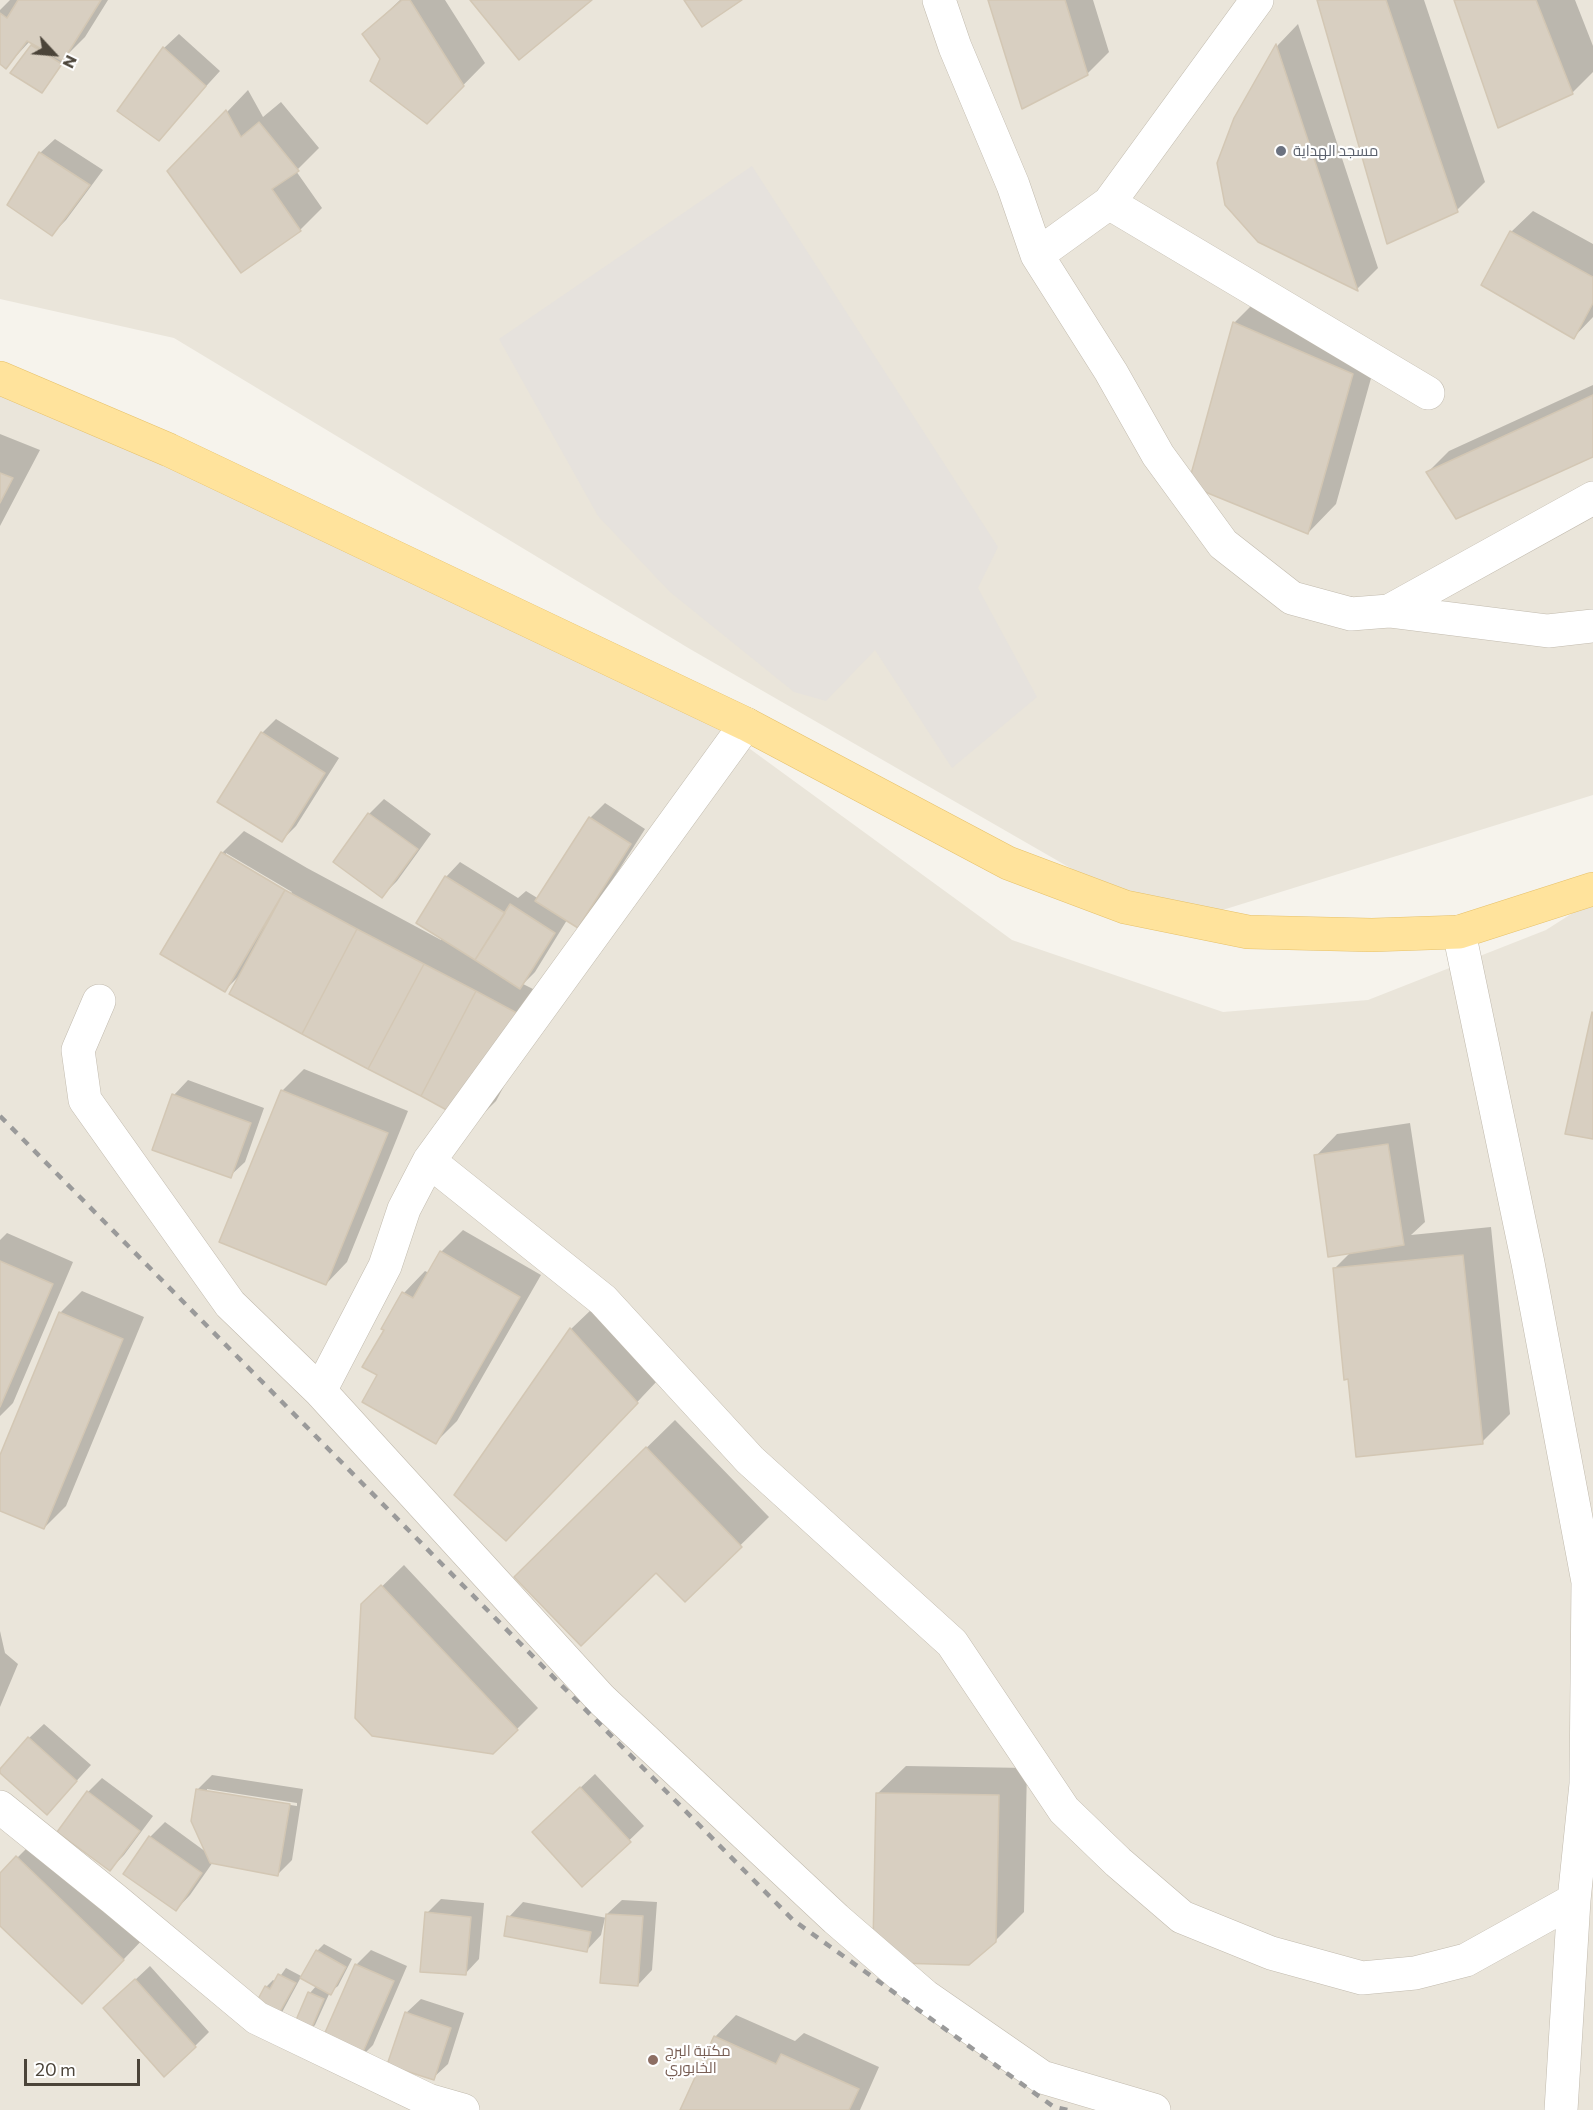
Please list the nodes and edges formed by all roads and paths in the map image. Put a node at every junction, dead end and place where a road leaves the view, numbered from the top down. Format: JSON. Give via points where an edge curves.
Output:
{"nodes":[{"id":1,"x":939,"y":0,"type":"edge"},
{"id":2,"x":1257,"y":0,"type":"edge"},
{"id":3,"x":1108,"y":203,"type":"junction"},
{"id":4,"x":1037,"y":255,"type":"junction"},
{"id":5,"x":0,"y":378,"type":"edge"},
{"id":6,"x":1428,"y":393,"type":"dead end"},
{"id":7,"x":1593,"y":498,"type":"edge"},
{"id":8,"x":1389,"y":611,"type":"junction"},
{"id":9,"x":1593,"y":626,"type":"edge"},
{"id":10,"x":746,"y":724,"type":"junction"},
{"id":11,"x":1593,"y":889,"type":"edge"},
{"id":12,"x":1459,"y":932,"type":"junction"},
{"id":13,"x":99,"y":1001,"type":"dead end"},
{"id":14,"x":429,"y":1161,"type":"junction"},
{"id":15,"x":320,"y":1391,"type":"junction"},
{"id":16,"x":0,"y":1807,"type":"edge"},
{"id":17,"x":1574,"y":1900,"type":"junction"},
{"id":18,"x":424,"y":2105,"type":"edge"},
{"id":19,"x":463,"y":2110,"type":"edge"},
{"id":20,"x":1154,"y":2110,"type":"edge"},
{"id":21,"x":1561,"y":2110,"type":"edge"}],
"edges":[{"from":1,"to":4,"type":"street","via":[[1013,184]]},
{"from":2,"to":3,"type":"street"},
{"from":3,"to":4,"type":"street"},
{"from":3,"to":6,"type":"street"},
{"from":4,"to":8,"type":"street","via":[[1158,455],[1223,544],[1292,598],[1351,614]]},
{"from":5,"to":10,"type":"main road","via":[[169,450]]},
{"from":7,"to":8,"type":"street"},
{"from":8,"to":9,"type":"street","via":[[1548,631]]},
{"from":10,"to":12,"type":"main road","via":[[1008,863],[1125,907],[1248,932]]},
{"from":10,"to":14,"type":"street"},
{"from":11,"to":12,"type":"main road"},
{"from":12,"to":17,"type":"street","via":[[1526,1251],[1588,1582],[1586,1784]]},
{"from":13,"to":15,"type":"street","via":[[78,1050],[85,1100],[230,1304]]},
{"from":14,"to":15,"type":"street","via":[[404,1209],[385,1266]]},
{"from":14,"to":17,"type":"street","via":[[603,1300],[750,1460],[952,1643],[1064,1810],[1182,1917],[1271,1953],[1362,1978],[1415,1973],[1466,1960]]},
{"from":15,"to":20,"type":"street","via":[[601,1698],[836,1919],[925,1996],[1042,2077]]},
{"from":16,"to":18,"type":"street","via":[[257,2018]]},
{"from":17,"to":21,"type":"street"},
{"from":18,"to":19,"type":"street"}]}
